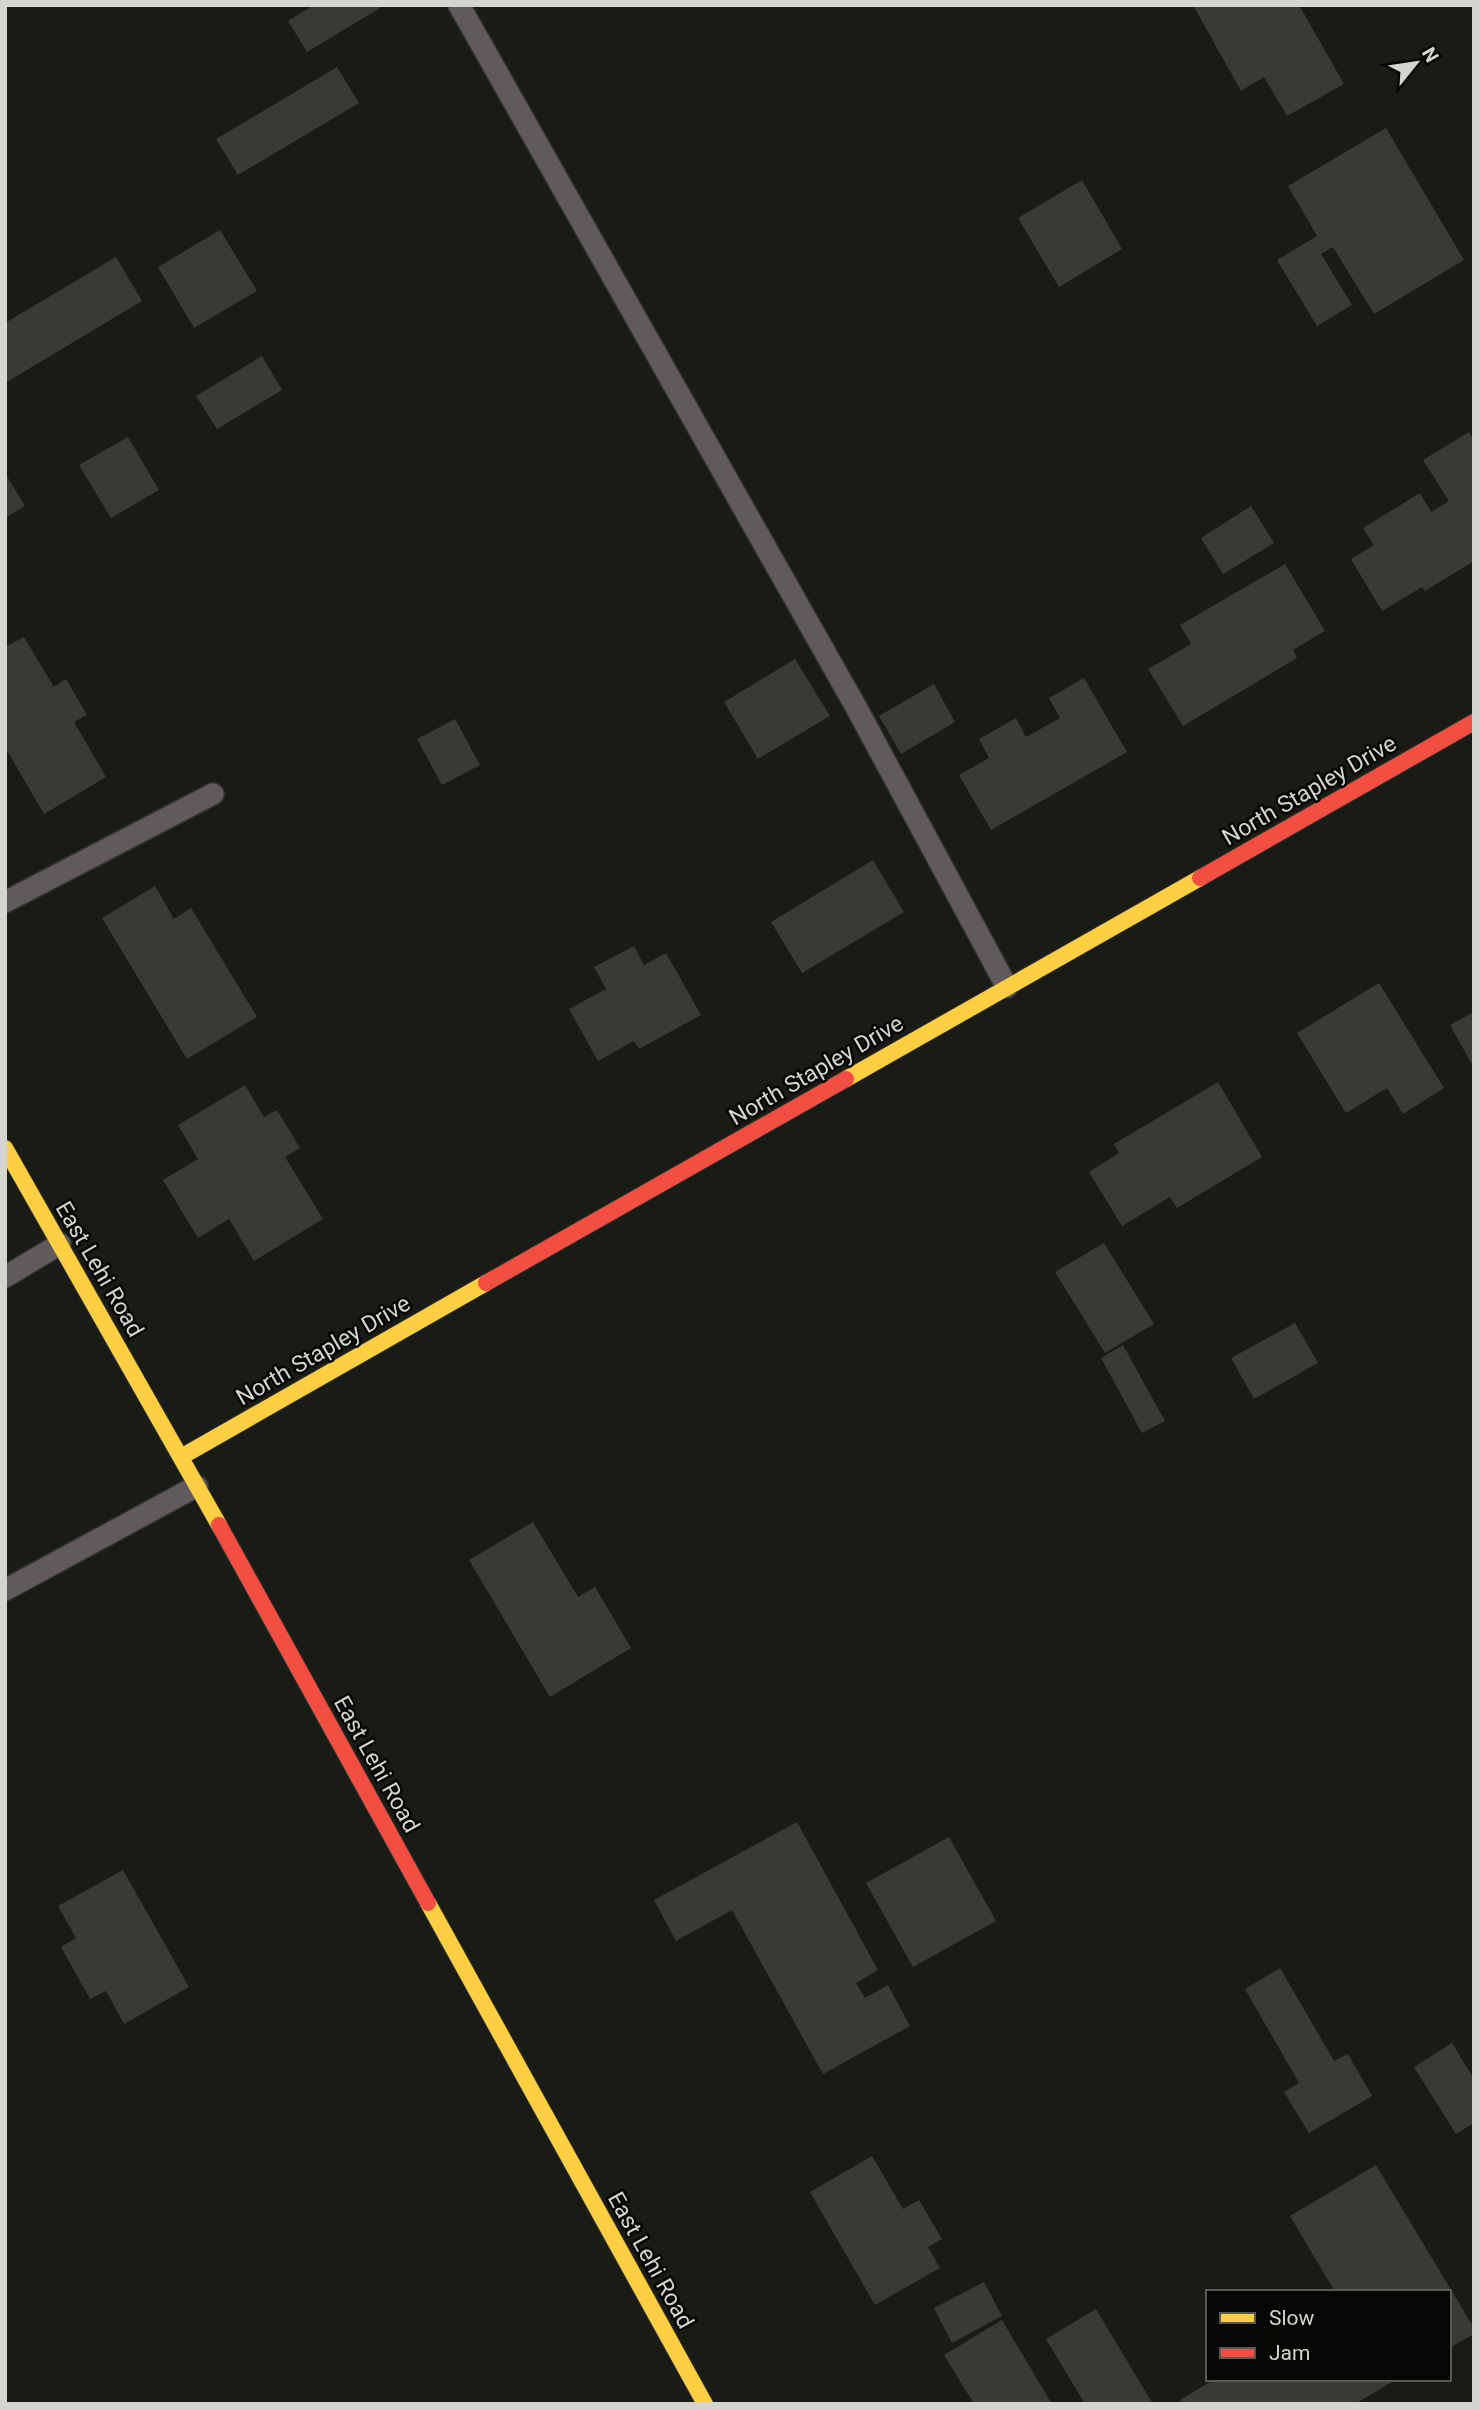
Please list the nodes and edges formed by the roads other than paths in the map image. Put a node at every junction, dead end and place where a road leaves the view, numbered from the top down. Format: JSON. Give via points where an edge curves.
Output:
{"nodes":[{"id":1,"x":459,"y":5,"type":"edge"},
{"id":2,"x":1470,"y":732,"type":"edge"},
{"id":3,"x":213,"y":794,"type":"dead end"},
{"id":4,"x":5,"y":902,"type":"edge"},
{"id":5,"x":1007,"y":987,"type":"junction"},
{"id":6,"x":5,"y":1148,"type":"edge"},
{"id":7,"x":60,"y":1244,"type":"junction"},
{"id":8,"x":5,"y":1277,"type":"edge"},
{"id":9,"x":181,"y":1457,"type":"junction"},
{"id":10,"x":197,"y":1486,"type":"junction"},
{"id":11,"x":5,"y":1590,"type":"edge"},
{"id":12,"x":705,"y":2404,"type":"edge"}],
"edges":[{"from":1,"to":5,"type":"lane","via":[[856,707]]},
{"from":2,"to":5,"type":"street","name":"North Stapley Drive"},
{"from":3,"to":4,"type":"lane"},
{"from":5,"to":9,"type":"street","name":"North Stapley Drive"},
{"from":6,"to":7,"type":"street","name":"East Lehi Road"},
{"from":7,"to":8,"type":"lane"},
{"from":7,"to":9,"type":"street","name":"East Lehi Road"},
{"from":9,"to":10,"type":"street","name":"East Lehi Road"},
{"from":10,"to":11,"type":"lane"},
{"from":10,"to":12,"type":"street","name":"East Lehi Road"}]}
